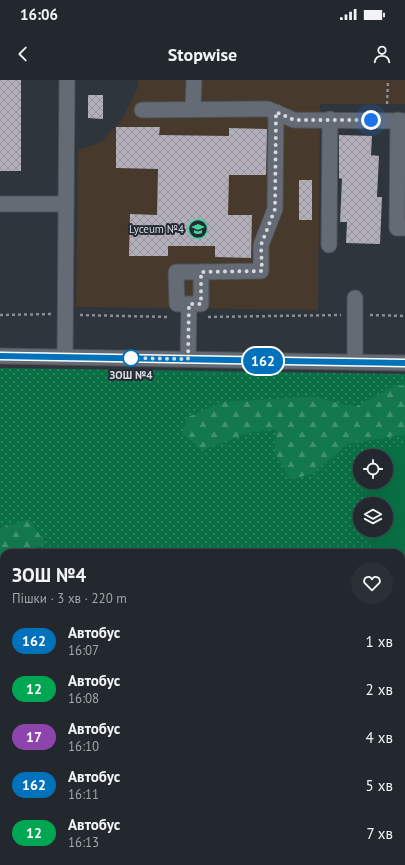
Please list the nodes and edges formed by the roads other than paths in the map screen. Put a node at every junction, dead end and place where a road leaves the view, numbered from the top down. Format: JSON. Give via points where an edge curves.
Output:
{"nodes":[{"id":1,"x":67,"y":80,"type":"edge"},
{"id":2,"x":194,"y":80,"type":"edge"},
{"id":3,"x":193,"y":109,"type":"junction"},
{"id":4,"x":142,"y":110,"type":"dead end"},
{"id":5,"x":276,"y":112,"type":"junction"},
{"id":6,"x":330,"y":119,"type":"junction"},
{"id":7,"x":402,"y":120,"type":"edge"},
{"id":8,"x":0,"y":204,"type":"edge"},
{"id":9,"x":66,"y":204,"type":"junction"},
{"id":10,"x":405,"y":228,"type":"edge"},
{"id":11,"x":329,"y":245,"type":"dead end"},
{"id":12,"x":201,"y":272,"type":"junction"},
{"id":13,"x":355,"y":298,"type":"dead end"},
{"id":14,"x":189,"y":304,"type":"junction"},
{"id":15,"x":0,"y":356,"type":"edge"},
{"id":16,"x":65,"y":357,"type":"junction"},
{"id":17,"x":188,"y":359,"type":"junction"},
{"id":18,"x":355,"y":362,"type":"junction"},
{"id":19,"x":405,"y":363,"type":"edge"}],
"edges":[{"from":1,"to":9,"type":"street"},
{"from":2,"to":3,"type":"street"},
{"from":3,"to":4,"type":"street"},
{"from":3,"to":5,"type":"street","via":[[268,109]]},
{"from":5,"to":6,"type":"street","via":[[294,120]]},
{"from":5,"to":12,"type":"street","via":[[275,209],[261,245],[262,271]]},
{"from":6,"to":7,"type":"street"},
{"from":6,"to":11,"type":"street"},
{"from":7,"to":10,"type":"street","via":[[397,228]]},
{"from":8,"to":9,"type":"street"},
{"from":9,"to":16,"type":"street"},
{"from":12,"to":14,"type":"street","via":[[201,304]]},
{"from":12,"to":14,"type":"street","via":[[176,272],[177,304]]},
{"from":13,"to":18,"type":"street"},
{"from":14,"to":17,"type":"street"},
{"from":15,"to":16,"type":"street"},
{"from":16,"to":17,"type":"street"},
{"from":17,"to":18,"type":"street"},
{"from":18,"to":19,"type":"street"}]}
